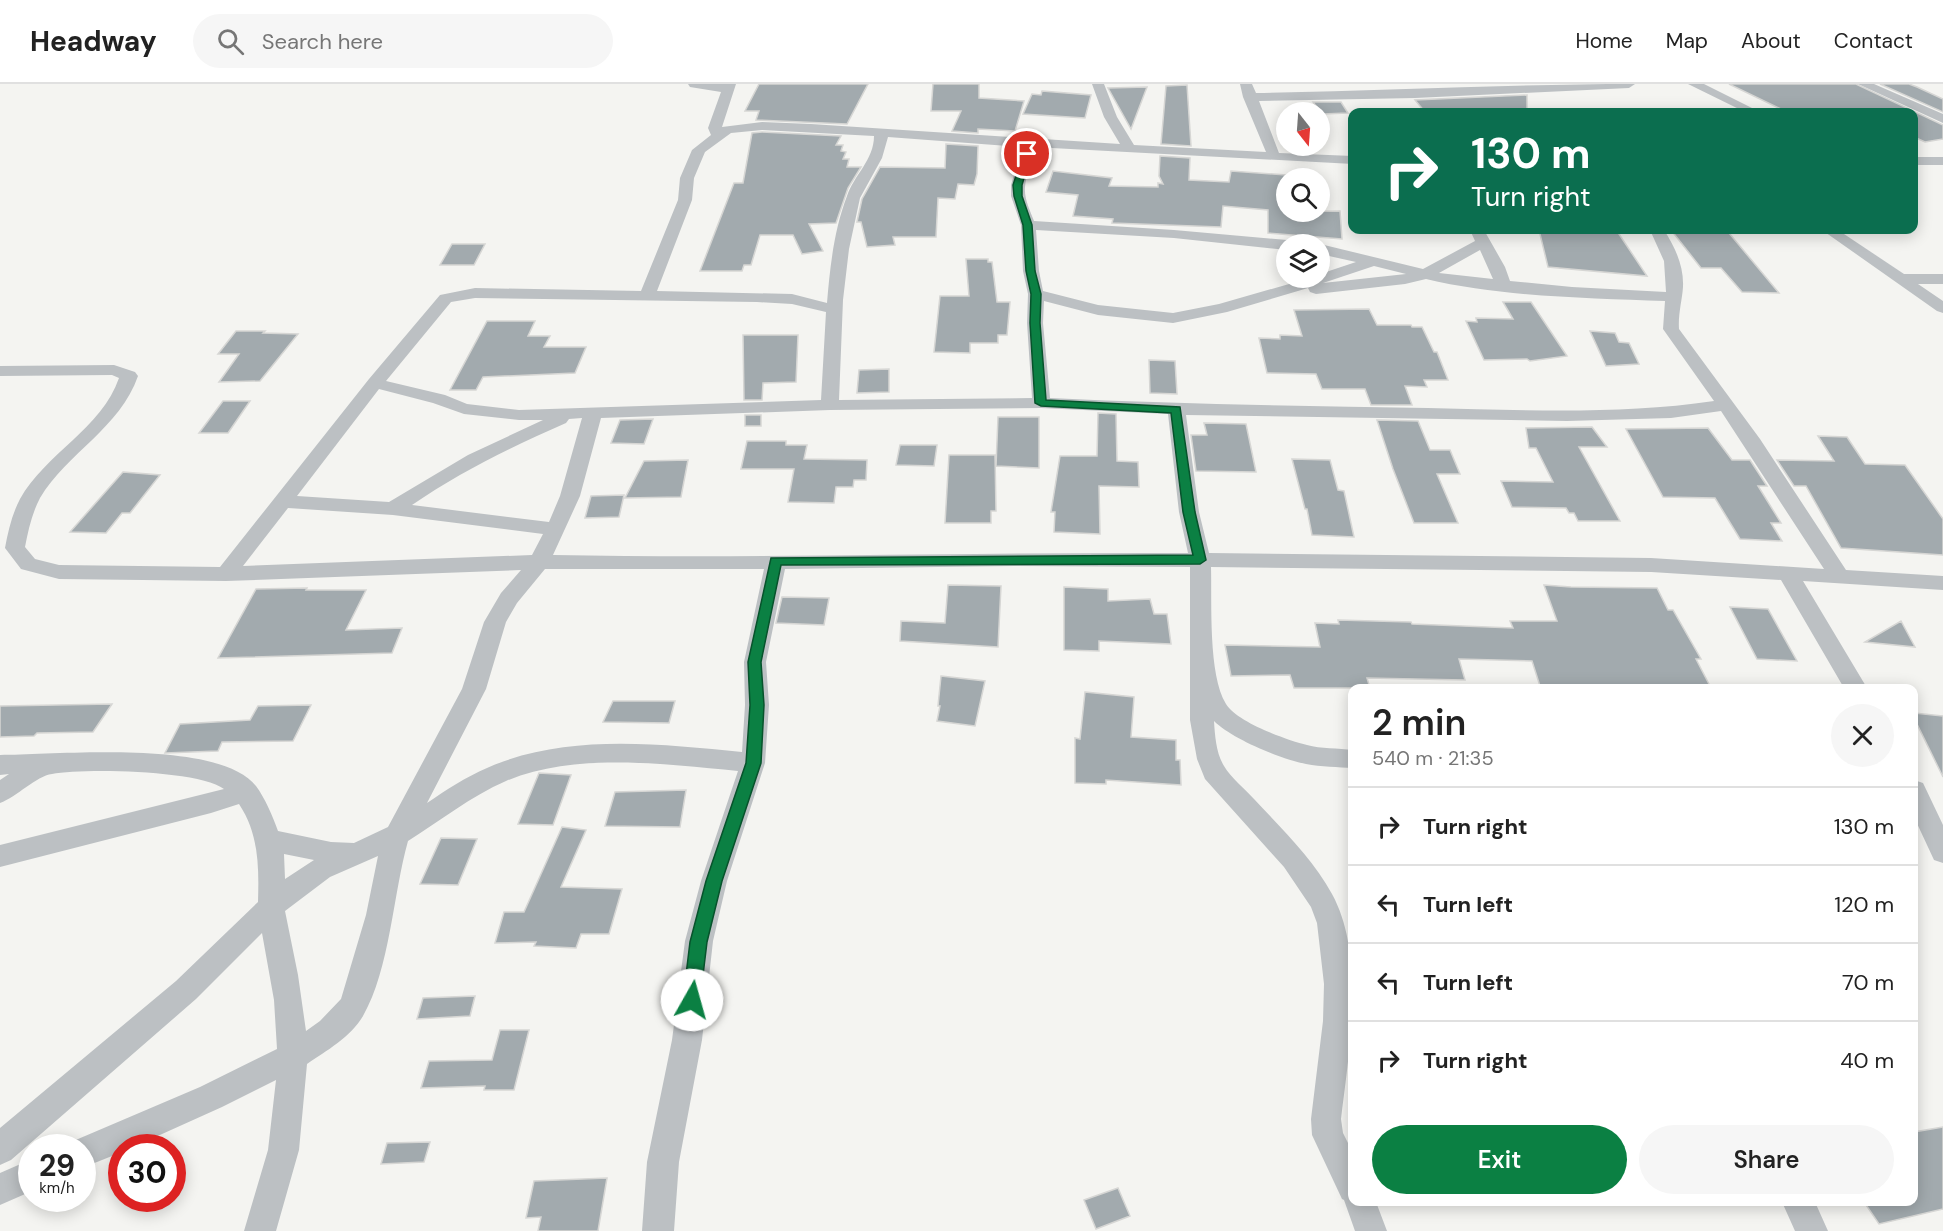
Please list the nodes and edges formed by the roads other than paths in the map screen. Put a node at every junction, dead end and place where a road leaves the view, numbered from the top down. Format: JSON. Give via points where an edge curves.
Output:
{"nodes":[{"id":1,"x":694,"y":84,"type":"edge"},
{"id":2,"x":1098,"y":84,"type":"edge"},
{"id":3,"x":1629,"y":84,"type":"edge"},
{"id":4,"x":1694,"y":84,"type":"edge"},
{"id":5,"x":1864,"y":84,"type":"edge"},
{"id":6,"x":730,"y":87,"type":"edge"},
{"id":7,"x":1247,"y":91,"type":"edge"},
{"id":8,"x":1745,"y":108,"type":"edge"},
{"id":9,"x":1943,"y":119,"type":"edge"},
{"id":10,"x":881,"y":132,"type":"junction"},
{"id":11,"x":718,"y":135,"type":"junction"},
{"id":12,"x":1026,"y":143,"type":"junction"},
{"id":13,"x":1128,"y":147,"type":"junction"},
{"id":14,"x":1274,"y":157,"type":"junction"},
{"id":15,"x":1348,"y":160,"type":"edge"},
{"id":16,"x":1918,"y":161,"type":"edge"},
{"id":17,"x":1943,"y":161,"type":"edge"},
{"id":18,"x":1028,"y":225,"type":"junction"},
{"id":19,"x":1659,"y":234,"type":"edge"},
{"id":20,"x":1835,"y":234,"type":"edge"},
{"id":21,"x":1480,"y":236,"type":"edge"},
{"id":22,"x":1276,"y":244,"type":"edge"},
{"id":23,"x":1330,"y":251,"type":"edge"},
{"id":24,"x":1377,"y":261,"type":"junction"},
{"id":25,"x":1423,"y":275,"type":"junction"},
{"id":26,"x":1903,"y":279,"type":"junction"},
{"id":27,"x":1943,"y":279,"type":"edge"},
{"id":28,"x":1503,"y":285,"type":"junction"},
{"id":29,"x":1279,"y":293,"type":"junction"},
{"id":30,"x":1036,"y":294,"type":"junction"},
{"id":31,"x":647,"y":295,"type":"junction"},
{"id":32,"x":1674,"y":297,"type":"junction"},
{"id":33,"x":1943,"y":308,"type":"edge"},
{"id":34,"x":833,"y":309,"type":"junction"},
{"id":35,"x":0,"y":371,"type":"edge"},
{"id":36,"x":375,"y":383,"type":"junction"},
{"id":37,"x":1041,"y":403,"type":"junction"},
{"id":38,"x":830,"y":405,"type":"junction"},
{"id":39,"x":1726,"y":405,"type":"junction"},
{"id":40,"x":1176,"y":410,"type":"junction"},
{"id":41,"x":593,"y":413,"type":"junction"},
{"id":42,"x":571,"y":414,"type":"junction"},
{"id":43,"x":283,"y":501,"type":"junction"},
{"id":44,"x":393,"y":509,"type":"junction"},
{"id":45,"x":556,"y":529,"type":"junction"},
{"id":46,"x":8,"y":554,"type":"edge"},
{"id":47,"x":1200,"y":560,"type":"junction"},
{"id":48,"x":776,"y":561,"type":"junction"},
{"id":49,"x":539,"y":562,"type":"junction"},
{"id":50,"x":226,"y":574,"type":"junction"},
{"id":51,"x":1789,"y":575,"type":"junction"},
{"id":52,"x":1841,"y":578,"type":"junction"},
{"id":53,"x":1943,"y":583,"type":"edge"},
{"id":54,"x":1203,"y":666,"type":"junction"},
{"id":55,"x":1853,"y":684,"type":"edge"},
{"id":56,"x":1348,"y":759,"type":"edge"},
{"id":57,"x":753,"y":763,"type":"junction"},
{"id":58,"x":0,"y":765,"type":"edge"},
{"id":59,"x":42,"y":766,"type":"junction"},
{"id":60,"x":0,"y":792,"type":"edge"},
{"id":61,"x":246,"y":792,"type":"junction"},
{"id":62,"x":1918,"y":799,"type":"edge"},
{"id":63,"x":397,"y":835,"type":"junction"},
{"id":64,"x":268,"y":840,"type":"junction"},
{"id":65,"x":358,"y":851,"type":"junction"},
{"id":66,"x":1943,"y":852,"type":"edge"},
{"id":67,"x":0,"y":856,"type":"edge"},
{"id":68,"x":271,"y":907,"type":"junction"},
{"id":69,"x":294,"y":1056,"type":"junction"},
{"id":70,"x":96,"y":1147,"type":"edge"},
{"id":71,"x":0,"y":1149,"type":"edge"},
{"id":72,"x":1348,"y":1177,"type":"edge"},
{"id":73,"x":18,"y":1181,"type":"edge"},
{"id":74,"x":0,"y":1189,"type":"edge"},
{"id":75,"x":1362,"y":1206,"type":"edge"},
{"id":76,"x":1800,"y":1206,"type":"edge"},
{"id":77,"x":260,"y":1231,"type":"edge"},
{"id":78,"x":658,"y":1231,"type":"edge"},
{"id":79,"x":1371,"y":1231,"type":"edge"},
{"id":80,"x":1812,"y":1231,"type":"edge"}],
"edges":[{"from":1,"to":6,"type":"street"},
{"from":2,"to":13,"type":"street"},
{"from":3,"to":7,"type":"street","via":[[1415,94]]},
{"from":4,"to":8,"type":"street"},
{"from":5,"to":9,"type":"street"},
{"from":6,"to":11,"type":"street","via":[[715,128]]},
{"from":7,"to":14,"type":"street"},
{"from":10,"to":11,"type":"street","via":[[762,126],[728,129]]},
{"from":10,"to":12,"type":"street"},
{"from":10,"to":34,"type":"street","via":[[879,153],[853,195]]},
{"from":11,"to":31,"type":"street","via":[[699,150],[687,178],[685,200]]},
{"from":12,"to":13,"type":"street"},
{"from":12,"to":18,"type":"street","via":[[1018,196]]},
{"from":13,"to":14,"type":"street"},
{"from":14,"to":15,"type":"street"},
{"from":16,"to":17,"type":"street"},
{"from":18,"to":22,"type":"street"},
{"from":18,"to":30,"type":"street"},
{"from":19,"to":32,"type":"street","via":[[1670,250],[1675,273]]},
{"from":20,"to":26,"type":"street"},
{"from":21,"to":25,"type":"street"},
{"from":21,"to":28,"type":"street"},
{"from":23,"to":24,"type":"street"},
{"from":24,"to":25,"type":"street"},
{"from":24,"to":29,"type":"street"},
{"from":25,"to":28,"type":"street"},
{"from":25,"to":29,"type":"street"},
{"from":26,"to":27,"type":"street"},
{"from":26,"to":33,"type":"street"},
{"from":28,"to":32,"type":"street"},
{"from":29,"to":30,"type":"street","via":[[1173,318],[1107,311]]},
{"from":30,"to":37,"type":"street"},
{"from":31,"to":34,"type":"street","via":[[792,299]]},
{"from":31,"to":36,"type":"street","via":[[475,293],[446,298]]},
{"from":32,"to":39,"type":"street","via":[[1671,329]]},
{"from":34,"to":38,"type":"street"},
{"from":35,"to":46,"type":"street","via":[[114,370],[129,376],[128,388],[111,409],[31,497]]},
{"from":36,"to":42,"type":"street","via":[[465,409],[500,414]]},
{"from":36,"to":43,"type":"street"},
{"from":37,"to":38,"type":"street"},
{"from":37,"to":40,"type":"street"},
{"from":38,"to":41,"type":"street"},
{"from":39,"to":40,"type":"street","via":[[1671,413],[1556,416]]},
{"from":39,"to":52,"type":"street"},
{"from":40,"to":47,"type":"street","via":[[1189,512]]},
{"from":41,"to":42,"type":"street"},
{"from":41,"to":45,"type":"street","via":[[570,496]]},
{"from":42,"to":44,"type":"street","via":[[481,454]]},
{"from":43,"to":44,"type":"street"},
{"from":43,"to":50,"type":"street"},
{"from":44,"to":45,"type":"street"},
{"from":45,"to":49,"type":"street"},
{"from":46,"to":50,"type":"street","via":[[59,572]]},
{"from":47,"to":48,"type":"street"},
{"from":47,"to":51,"type":"street","via":[[1640,565]]},
{"from":47,"to":54,"type":"street"},
{"from":48,"to":49,"type":"street"},
{"from":48,"to":57,"type":"street","via":[[754,662],[757,705]]},
{"from":49,"to":50,"type":"street"},
{"from":49,"to":63,"type":"street","via":[[495,622],[474,689]]},
{"from":51,"to":52,"type":"street"},
{"from":51,"to":55,"type":"street"},
{"from":52,"to":53,"type":"street"},
{"from":54,"to":56,"type":"street","via":[[1210,695],[1229,722],[1307,755]]},
{"from":54,"to":72,"type":"street","via":[[1200,715],[1207,757],[1214,772],[1293,859],[1322,901],[1331,923],[1338,1021],[1326,1119],[1328,1135]]},
{"from":57,"to":63,"type":"street","via":[[600,755],[554,759],[510,768],[468,788]]},
{"from":57,"to":78,"type":"street","via":[[714,881],[699,942],[687,1040],[663,1162]]},
{"from":58,"to":59,"type":"street"},
{"from":59,"to":60,"type":"street"},
{"from":59,"to":61,"type":"street","via":[[163,764],[212,771]]},
{"from":61,"to":64,"type":"street"},
{"from":61,"to":67,"type":"street"},
{"from":62,"to":66,"type":"street"},
{"from":63,"to":65,"type":"street"},
{"from":63,"to":69,"type":"street","via":[[363,983],[352,1008],[330,1031]]},
{"from":64,"to":65,"type":"street","via":[[331,853]]},
{"from":64,"to":68,"type":"street"},
{"from":65,"to":68,"type":"street","via":[[309,876]]},
{"from":68,"to":69,"type":"street"},
{"from":68,"to":71,"type":"street","via":[[185,991]]},
{"from":69,"to":70,"type":"street"},
{"from":69,"to":77,"type":"street","via":[[285,1138]]},
{"from":73,"to":74,"type":"street"},
{"from":75,"to":79,"type":"street"},
{"from":76,"to":80,"type":"street"}]}
